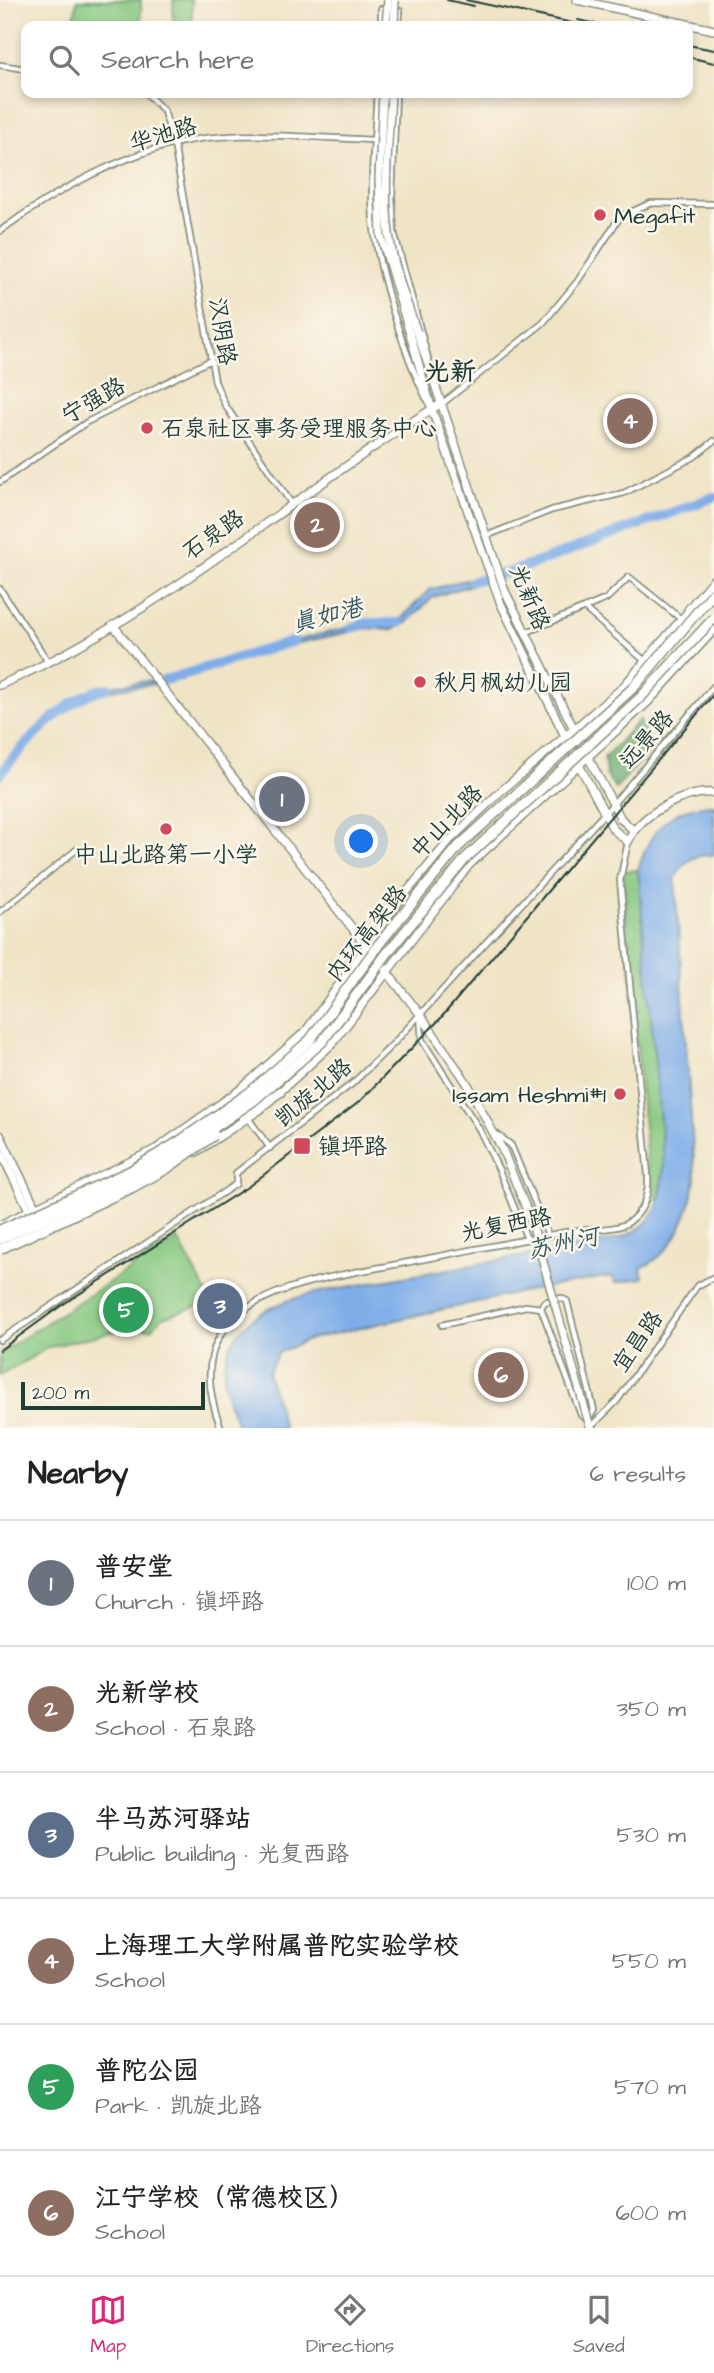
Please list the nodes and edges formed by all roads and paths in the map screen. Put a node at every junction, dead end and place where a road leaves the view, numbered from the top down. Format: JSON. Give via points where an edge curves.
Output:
{"nodes":[{"id":1,"x":388,"y":0,"type":"edge"},
{"id":2,"x":395,"y":0,"type":"edge"},
{"id":3,"x":577,"y":0,"type":"edge"},
{"id":4,"x":381,"y":21,"type":"edge"},
{"id":5,"x":386,"y":21,"type":"edge"},
{"id":6,"x":397,"y":21,"type":"edge"},
{"id":7,"x":398,"y":21,"type":"edge"},
{"id":8,"x":673,"y":21,"type":"edge"},
{"id":9,"x":693,"y":25,"type":"edge"},
{"id":10,"x":714,"y":30,"type":"edge"},
{"id":11,"x":0,"y":65,"type":"edge"},
{"id":12,"x":21,"y":68,"type":"edge"},
{"id":13,"x":151,"y":98,"type":"edge"},
{"id":14,"x":377,"y":98,"type":"edge"},
{"id":15,"x":383,"y":98,"type":"edge"},
{"id":16,"x":391,"y":98,"type":"edge"},
{"id":17,"x":396,"y":98,"type":"edge"},
{"id":18,"x":375,"y":141,"type":"junction"},
{"id":19,"x":394,"y":141,"type":"junction"},
{"id":20,"x":174,"y":145,"type":"junction"},
{"id":21,"x":714,"y":204,"type":"edge"},
{"id":22,"x":0,"y":231,"type":"edge"},
{"id":23,"x":413,"y":333,"type":"junction"},
{"id":24,"x":211,"y":360,"type":"junction"},
{"id":25,"x":429,"y":362,"type":"junction"},
{"id":26,"x":442,"y":404,"type":"junction"},
{"id":27,"x":432,"y":410,"type":"junction"},
{"id":28,"x":714,"y":441,"type":"edge"},
{"id":29,"x":0,"y":482,"type":"edge"},
{"id":30,"x":291,"y":503,"type":"junction"},
{"id":31,"x":485,"y":537,"type":"junction"},
{"id":32,"x":485,"y":548,"type":"junction"},
{"id":33,"x":496,"y":578,"type":"junction"},
{"id":34,"x":714,"y":578,"type":"edge"},
{"id":35,"x":0,"y":589,"type":"edge"},
{"id":36,"x":710,"y":592,"type":"edge"},
{"id":37,"x":584,"y":608,"type":"junction"},
{"id":38,"x":689,"y":610,"type":"junction"},
{"id":39,"x":714,"y":618,"type":"edge"},
{"id":40,"x":681,"y":619,"type":"junction"},
{"id":41,"x":113,"y":625,"type":"junction"},
{"id":42,"x":714,"y":629,"type":"edge"},
{"id":43,"x":525,"y":633,"type":"junction"},
{"id":44,"x":645,"y":661,"type":"junction"},
{"id":45,"x":50,"y":664,"type":"junction"},
{"id":46,"x":0,"y":685,"type":"edge"},
{"id":47,"x":714,"y":686,"type":"edge"},
{"id":48,"x":574,"y":728,"type":"junction"},
{"id":49,"x":566,"y":735,"type":"junction"},
{"id":50,"x":588,"y":757,"type":"junction"},
{"id":51,"x":579,"y":765,"type":"junction"},
{"id":52,"x":714,"y":793,"type":"edge"},
{"id":53,"x":613,"y":804,"type":"junction"},
{"id":54,"x":604,"y":813,"type":"junction"},
{"id":55,"x":634,"y":830,"type":"junction"},
{"id":56,"x":628,"y":842,"type":"junction"},
{"id":57,"x":76,"y":850,"type":"dead end"},
{"id":58,"x":0,"y":912,"type":"edge"},
{"id":59,"x":366,"y":948,"type":"junction"},
{"id":60,"x":387,"y":973,"type":"junction"},
{"id":61,"x":419,"y":1014,"type":"junction"},
{"id":62,"x":280,"y":1092,"type":"joint"},
{"id":63,"x":245,"y":1117,"type":"junction"},
{"id":64,"x":494,"y":1133,"type":"junction"},
{"id":65,"x":0,"y":1135,"type":"edge"},
{"id":66,"x":270,"y":1148,"type":"junction"},
{"id":67,"x":0,"y":1151,"type":"edge"},
{"id":68,"x":32,"y":1209,"type":"junction"},
{"id":69,"x":0,"y":1228,"type":"edge"},
{"id":70,"x":41,"y":1228,"type":"junction"},
{"id":71,"x":548,"y":1236,"type":"junction"},
{"id":72,"x":0,"y":1239,"type":"edge"},
{"id":73,"x":527,"y":1240,"type":"junction"},
{"id":74,"x":0,"y":1247,"type":"edge"},
{"id":75,"x":714,"y":1277,"type":"edge"},
{"id":76,"x":541,"y":1308,"type":"junction"},
{"id":77,"x":442,"y":1325,"type":"dead end"},
{"id":78,"x":0,"y":1340,"type":"edge"},
{"id":79,"x":590,"y":1426,"type":"edge"},
{"id":80,"x":221,"y":1428,"type":"edge"}],
"edges":[{"from":1,"to":5,"type":"main road","bridge":true},
{"from":2,"to":6,"type":"main road","bridge":true},
{"from":3,"to":8,"type":"main road"},
{"from":4,"to":7,"type":"street","via":[[382,9],[400,11]]},
{"from":9,"to":10,"type":"main road"},
{"from":11,"to":12,"type":"street"},
{"from":13,"to":20,"type":"street","name":"汉阴路","via":[[164,111]]},
{"from":14,"to":18,"type":"street","name":"光新路"},
{"from":15,"to":23,"type":"main road","name":"光新路","bridge":true,"via":[[381,236]]},
{"from":16,"to":23,"type":"main road","name":"光新路","bridge":true,"via":[[389,235]]},
{"from":17,"to":19,"type":"street","name":"光新路"},
{"from":18,"to":19,"type":"street","name":"华池路"},
{"from":18,"to":20,"type":"street","name":"华池路","via":[[231,137]]},
{"from":18,"to":27,"type":"street","name":"光新路","via":[[372,197],[377,250],[417,380]]},
{"from":19,"to":25,"type":"street","name":"光新路","via":[[394,232]]},
{"from":20,"to":22,"type":"street","name":"华池路","via":[[96,175]]},
{"from":20,"to":24,"type":"street","name":"汉阴路"},
{"from":21,"to":26,"type":"street","via":[[651,203],[620,217],[578,282],[543,323]]},
{"from":23,"to":25,"type":"main road","name":"光新路"},
{"from":23,"to":27,"type":"main road","name":"光新路"},
{"from":24,"to":29,"type":"street","name":"宁强路","via":[[87,422]]},
{"from":24,"to":30,"type":"street","name":"汉阴路","via":[[225,405]]},
{"from":25,"to":26,"type":"main road","name":"光新路"},
{"from":26,"to":27,"type":"main road","name":"石泉路"},
{"from":26,"to":31,"type":"main road","name":"光新路"},
{"from":27,"to":30,"type":"main road","name":"石泉路"},
{"from":27,"to":32,"type":"main road","name":"光新路"},
{"from":28,"to":31,"type":"street","via":[[694,457],[624,493],[552,510]]},
{"from":30,"to":41,"type":"main road","name":"石泉路"},
{"from":31,"to":32,"type":"main road","name":"光新路"},
{"from":32,"to":33,"type":"main road","name":"光新路"},
{"from":33,"to":43,"type":"main road","name":"光新路"},
{"from":33,"to":49,"type":"main road","name":"光新路"},
{"from":34,"to":36,"type":"highway"},
{"from":34,"to":38,"type":"main road","name":"中山北路"},
{"from":35,"to":45,"type":"street"},
{"from":36,"to":38,"type":"highway"},
{"from":36,"to":69,"type":"highway","name":"内环高架路","bridge":true,"via":[[634,687],[458,847],[379,944],[310,1040],[248,1093],[180,1141],[130,1171]]},
{"from":37,"to":40,"type":"street","via":[[606,599],[629,578]]},
{"from":37,"to":43,"type":"street"},
{"from":37,"to":44,"type":"street"},
{"from":38,"to":40,"type":"main road","name":"中山北路"},
{"from":39,"to":72,"type":"highway","name":"内环高架路","bridge":true,"via":[[641,697],[466,858],[322,1042],[253,1101],[184,1148],[136,1177]]},
{"from":40,"to":44,"type":"main road","name":"中山北路"},
{"from":41,"to":45,"type":"main road","name":"石泉路"},
{"from":41,"to":59,"type":"main road"},
{"from":42,"to":50,"type":"main road","name":"中山北路","via":[[648,702]]},
{"from":43,"to":48,"type":"main road","name":"光新路"},
{"from":44,"to":48,"type":"main road","name":"中山北路","via":[[621,689]]},
{"from":45,"to":46,"type":"main road","name":"石泉路"},
{"from":47,"to":53,"type":"street","name":"远景路"},
{"from":48,"to":49,"type":"main road","name":"中山北路"},
{"from":48,"to":50,"type":"main road","name":"光新路"},
{"from":49,"to":51,"type":"main road","name":"光新路"},
{"from":49,"to":59,"type":"main road","name":"中山北路","via":[[449,841]]},
{"from":50,"to":51,"type":"main road","name":"中山北路"},
{"from":50,"to":53,"type":"main road","name":"光新路"},
{"from":51,"to":54,"type":"main road","name":"光新路"},
{"from":51,"to":60,"type":"main road","name":"中山北路","via":[[469,865]]},
{"from":52,"to":55,"type":"main road","name":"光复西路","via":[[700,792],[677,800]]},
{"from":53,"to":54,"type":"street","name":"远景路"},
{"from":53,"to":55,"type":"main road","name":"光新路"},
{"from":54,"to":56,"type":"main road","name":"光新路"},
{"from":54,"to":61,"type":"street","name":"凯旋北路"},
{"from":55,"to":56,"type":"main road","name":"光复西路"},
{"from":56,"to":71,"type":"street","name":"光复西路","via":[[620,880],[647,1195],[637,1215],[618,1228],[593,1227]]},
{"from":57,"to":58,"type":"street"},
{"from":59,"to":60,"type":"main road"},
{"from":59,"to":68,"type":"main road","name":"中山北路","via":[[306,1031],[242,1089],[156,1149]]},
{"from":60,"to":61,"type":"main road"},
{"from":60,"to":62,"type":"main road","name":"中山北路","via":[[332,1044]]},
{"from":61,"to":64,"type":"main road","via":[[467,1083]]},
{"from":61,"to":66,"type":"street","name":"凯旋北路","via":[[353,1083]]},
{"from":61,"to":73,"type":"street","via":[[422,1040],[484,1139]]},
{"from":62,"to":63,"type":"highway"},
{"from":63,"to":66,"type":"street"},
{"from":63,"to":70,"type":"main road","via":[[180,1162]]},
{"from":63,"to":74,"type":"highway","bridge":true,"via":[[131,1188]]},
{"from":64,"to":71,"type":"street","via":[[511,1145]]},
{"from":64,"to":79,"type":"main road","bridge":true,"via":[[531,1223]]},
{"from":65,"to":68,"type":"main road"},
{"from":66,"to":78,"type":"street","name":"凯旋北路","via":[[236,1172],[236,1184]]},
{"from":67,"to":68,"type":"main road"},
{"from":68,"to":69,"type":"main road","name":"中山北路"},
{"from":68,"to":70,"type":"main road"},
{"from":70,"to":74,"type":"main road"},
{"from":71,"to":73,"type":"street","name":"光复西路"},
{"from":73,"to":80,"type":"street","name":"光复西路","via":[[310,1282],[253,1302],[222,1337],[211,1363],[212,1397]]},
{"from":75,"to":79,"type":"street","name":"宜昌路","via":[[697,1286],[617,1401]]},
{"from":76,"to":77,"type":"street","via":[[526,1306]]},
{"from":76,"to":79,"type":"street","via":[[581,1415]]},
{"from":76,"to":79,"type":"street","via":[[544,1301],[567,1301],[594,1410]]}]}
